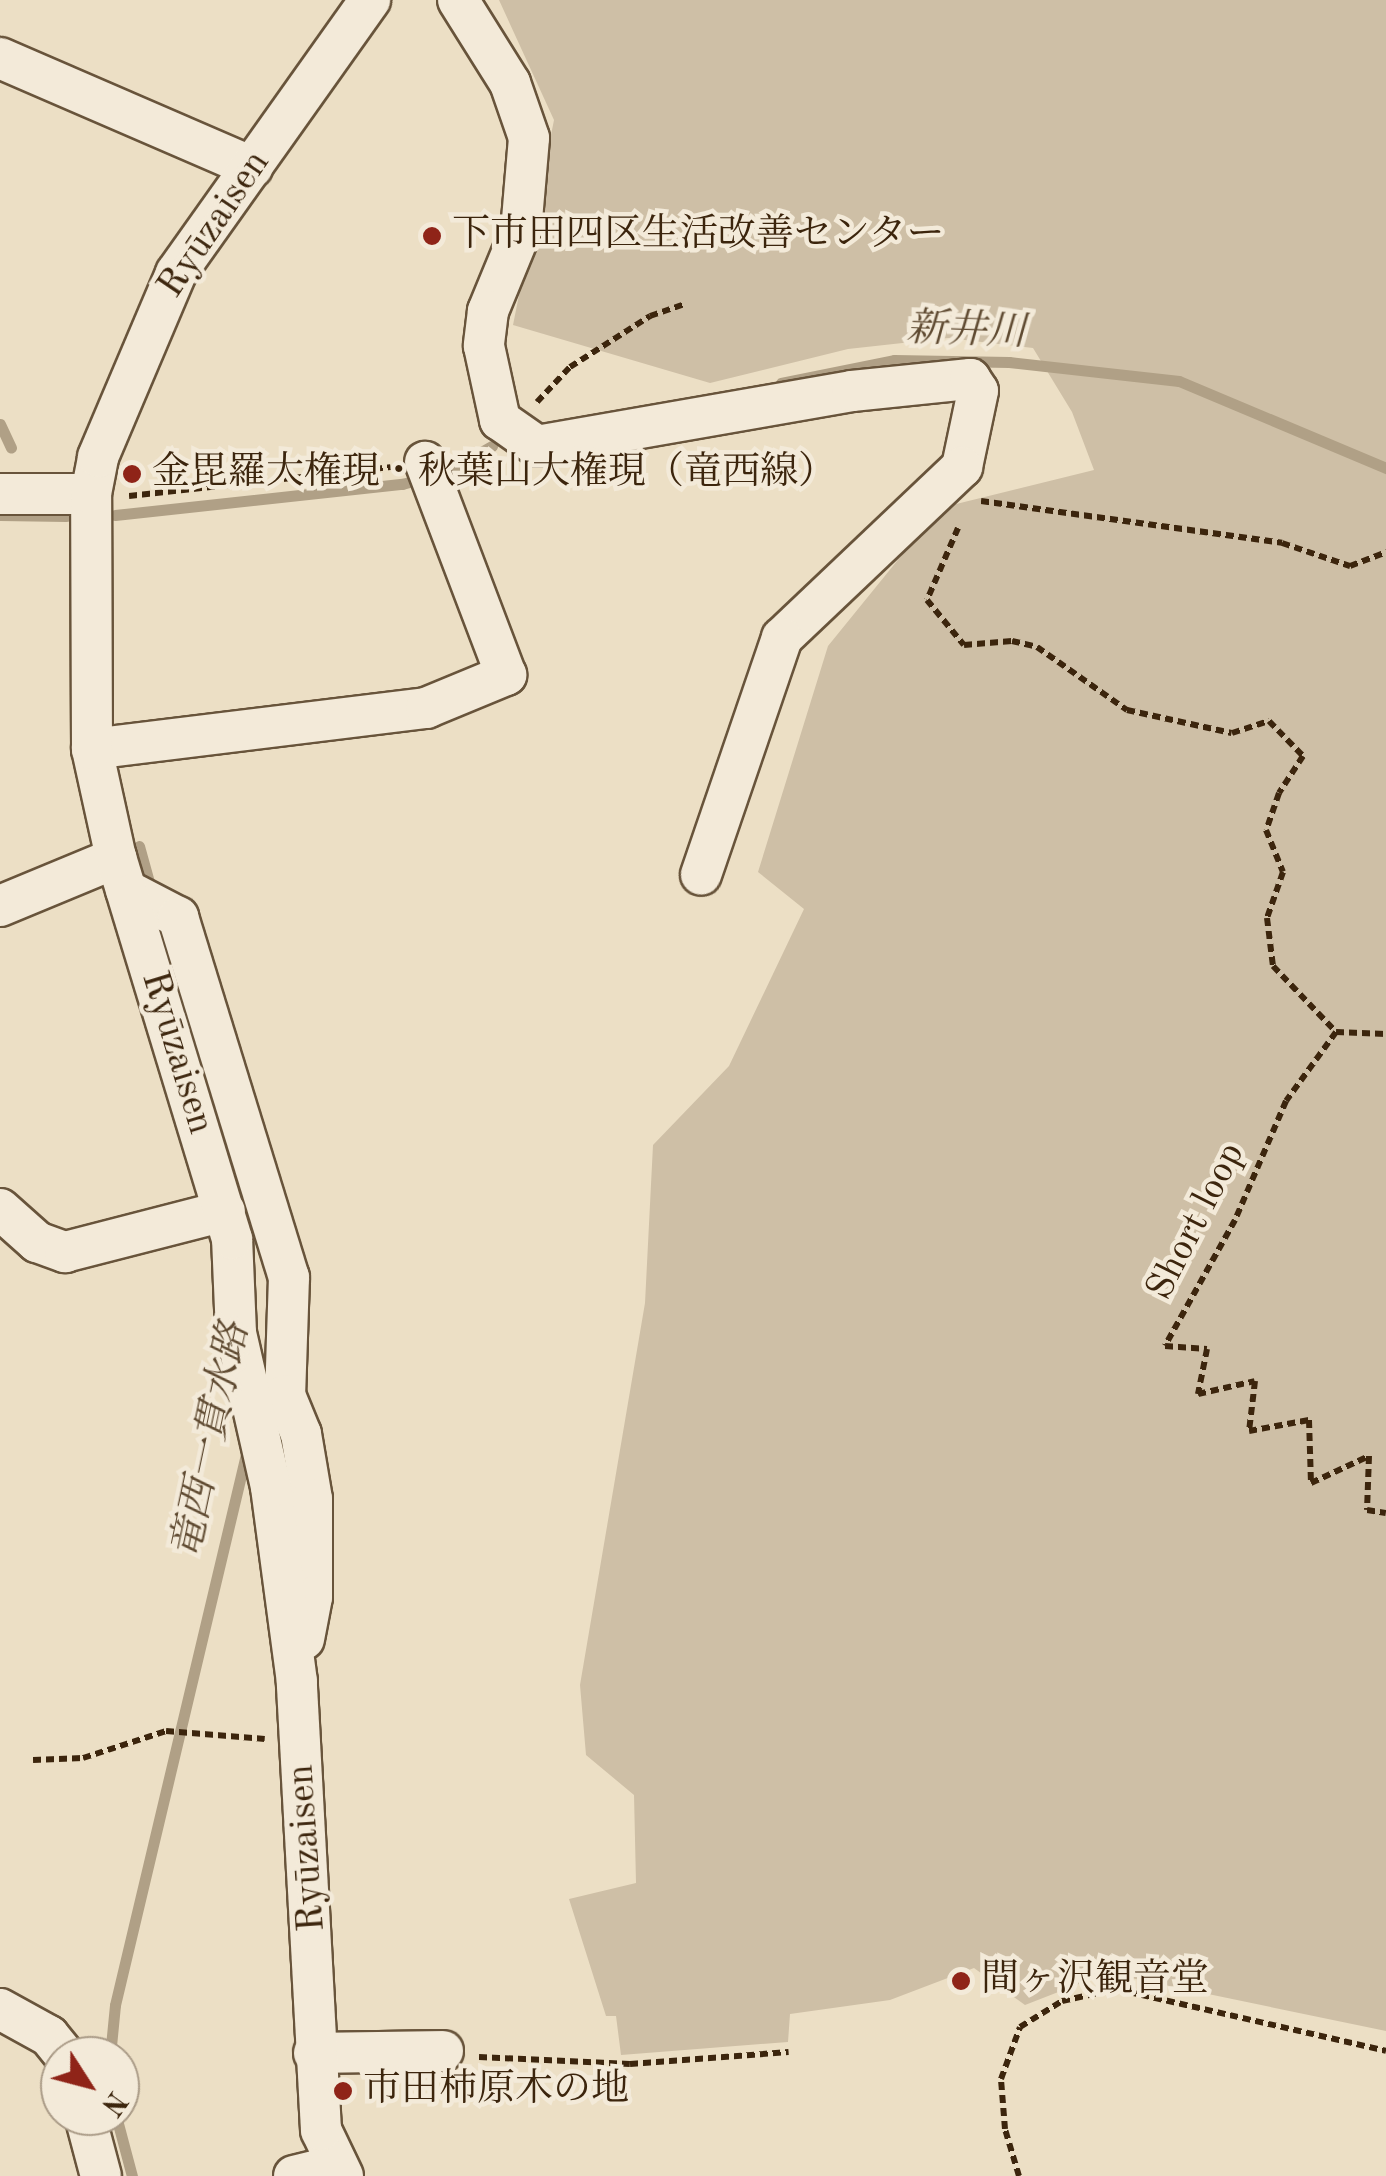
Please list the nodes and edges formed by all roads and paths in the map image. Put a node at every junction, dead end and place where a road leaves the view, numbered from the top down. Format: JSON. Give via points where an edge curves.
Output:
{"nodes":[{"id":1,"x":370,"y":0,"type":"edge"},
{"id":2,"x":458,"y":0,"type":"edge"},
{"id":3,"x":0,"y":58,"type":"edge"},
{"id":4,"x":252,"y":167,"type":"junction"},
{"id":5,"x":684,"y":304,"type":"dead end"},
{"id":6,"x":524,"y":437,"type":"junction"},
{"id":7,"x":429,"y":477,"type":"junction"},
{"id":8,"x":967,"y":483,"type":"junction"},
{"id":9,"x":0,"y":494,"type":"edge"},
{"id":10,"x":91,"y":494,"type":"junction"},
{"id":11,"x":1386,"y":552,"type":"edge"},
{"id":12,"x":92,"y":748,"type":"junction"},
{"id":13,"x":701,"y":874,"type":"dead end"},
{"id":14,"x":126,"y":881,"type":"junction"},
{"id":15,"x":0,"y":906,"type":"edge"},
{"id":16,"x":1336,"y":1032,"type":"junction"},
{"id":17,"x":1386,"y":1034,"type":"edge"},
{"id":18,"x":0,"y":1209,"type":"edge"},
{"id":19,"x":224,"y":1211,"type":"junction"},
{"id":20,"x":1386,"y":1513,"type":"edge"},
{"id":21,"x":296,"y":1682,"type":"junction"},
{"id":22,"x":302,"y":1741,"type":"junction"},
{"id":23,"x":33,"y":1760,"type":"dead end"},
{"id":24,"x":0,"y":2009,"type":"edge"},
{"id":25,"x":50,"y":2036,"type":"edge"},
{"id":26,"x":444,"y":2051,"type":"joint"},
{"id":27,"x":1386,"y":2051,"type":"edge"},
{"id":28,"x":789,"y":2052,"type":"dead end"},
{"id":29,"x":314,"y":2053,"type":"junction"},
{"id":30,"x":90,"y":2136,"type":"edge"},
{"id":31,"x":339,"y":2171,"type":"edge"},
{"id":32,"x":100,"y":2176,"type":"edge"},
{"id":33,"x":294,"y":2176,"type":"edge"},
{"id":34,"x":1019,"y":2176,"type":"edge"}],
"edges":[{"from":1,"to":4,"type":"street","name":"Ryūzaisen"},
{"from":2,"to":6,"type":"street","via":[[510,84],[529,138],[522,231],[488,311],[484,346],[500,420]]},
{"from":3,"to":4,"type":"street"},
{"from":4,"to":10,"type":"street","name":"Ryūzaisen","via":[[163,300],[98,458]]},
{"from":5,"to":6,"type":"path","via":[[650,316],[570,367]]},
{"from":6,"to":7,"type":"path"},
{"from":6,"to":8,"type":"street","via":[[970,379],[978,391]]},
{"from":7,"to":10,"type":"path"},
{"from":7,"to":12,"type":"street","via":[[506,675],[426,708]]},
{"from":8,"to":11,"type":"path","via":[[1282,543],[1350,566]]},
{"from":8,"to":13,"type":"street","via":[[782,638]]},
{"from":8,"to":16,"type":"path","via":[[927,600],[964,646],[1012,641],[1037,647],[1128,710],[1232,733],[1270,721],[1304,756],[1279,793],[1266,830],[1283,872],[1267,918],[1273,966]]},
{"from":9,"to":10,"type":"street"},
{"from":10,"to":12,"type":"street","name":"Ryūzaisen"},
{"from":12,"to":14,"type":"street","name":"Ryūzaisen"},
{"from":14,"to":15,"type":"street"},
{"from":14,"to":19,"type":"street","name":"Ryūzaisen"},
{"from":14,"to":21,"type":"street","via":[[175,915],[290,1277],[285,1394],[302,1434],[312,1499],[312,1597]]},
{"from":16,"to":17,"type":"path"},
{"from":16,"to":20,"type":"path","name":"Short loop","via":[[1286,1102],[1235,1220],[1165,1346],[1206,1349],[1198,1394],[1256,1381],[1249,1431],[1309,1420],[1311,1483],[1368,1456],[1367,1510]]},
{"from":18,"to":19,"type":"street","via":[[37,1242],[64,1252]]},
{"from":19,"to":21,"type":"street","name":"Ryūzaisen"},
{"from":21,"to":22,"type":"street","name":"Ryūzaisen"},
{"from":22,"to":23,"type":"path","via":[[166,1731],[83,1758]]},
{"from":22,"to":29,"type":"street","name":"Ryūzaisen","via":[[316,1971]]},
{"from":24,"to":25,"type":"street"},
{"from":26,"to":28,"type":"path","via":[[508,2062],[630,2064]]},
{"from":26,"to":29,"type":"street"},
{"from":27,"to":34,"type":"path","via":[[1116,1990],[1062,2001],[1020,2028],[1000,2079]]},
{"from":29,"to":31,"type":"street","name":"Ryūzaisen","via":[[321,2130]]},
{"from":30,"to":32,"type":"street"},
{"from":31,"to":33,"type":"street"}]}
